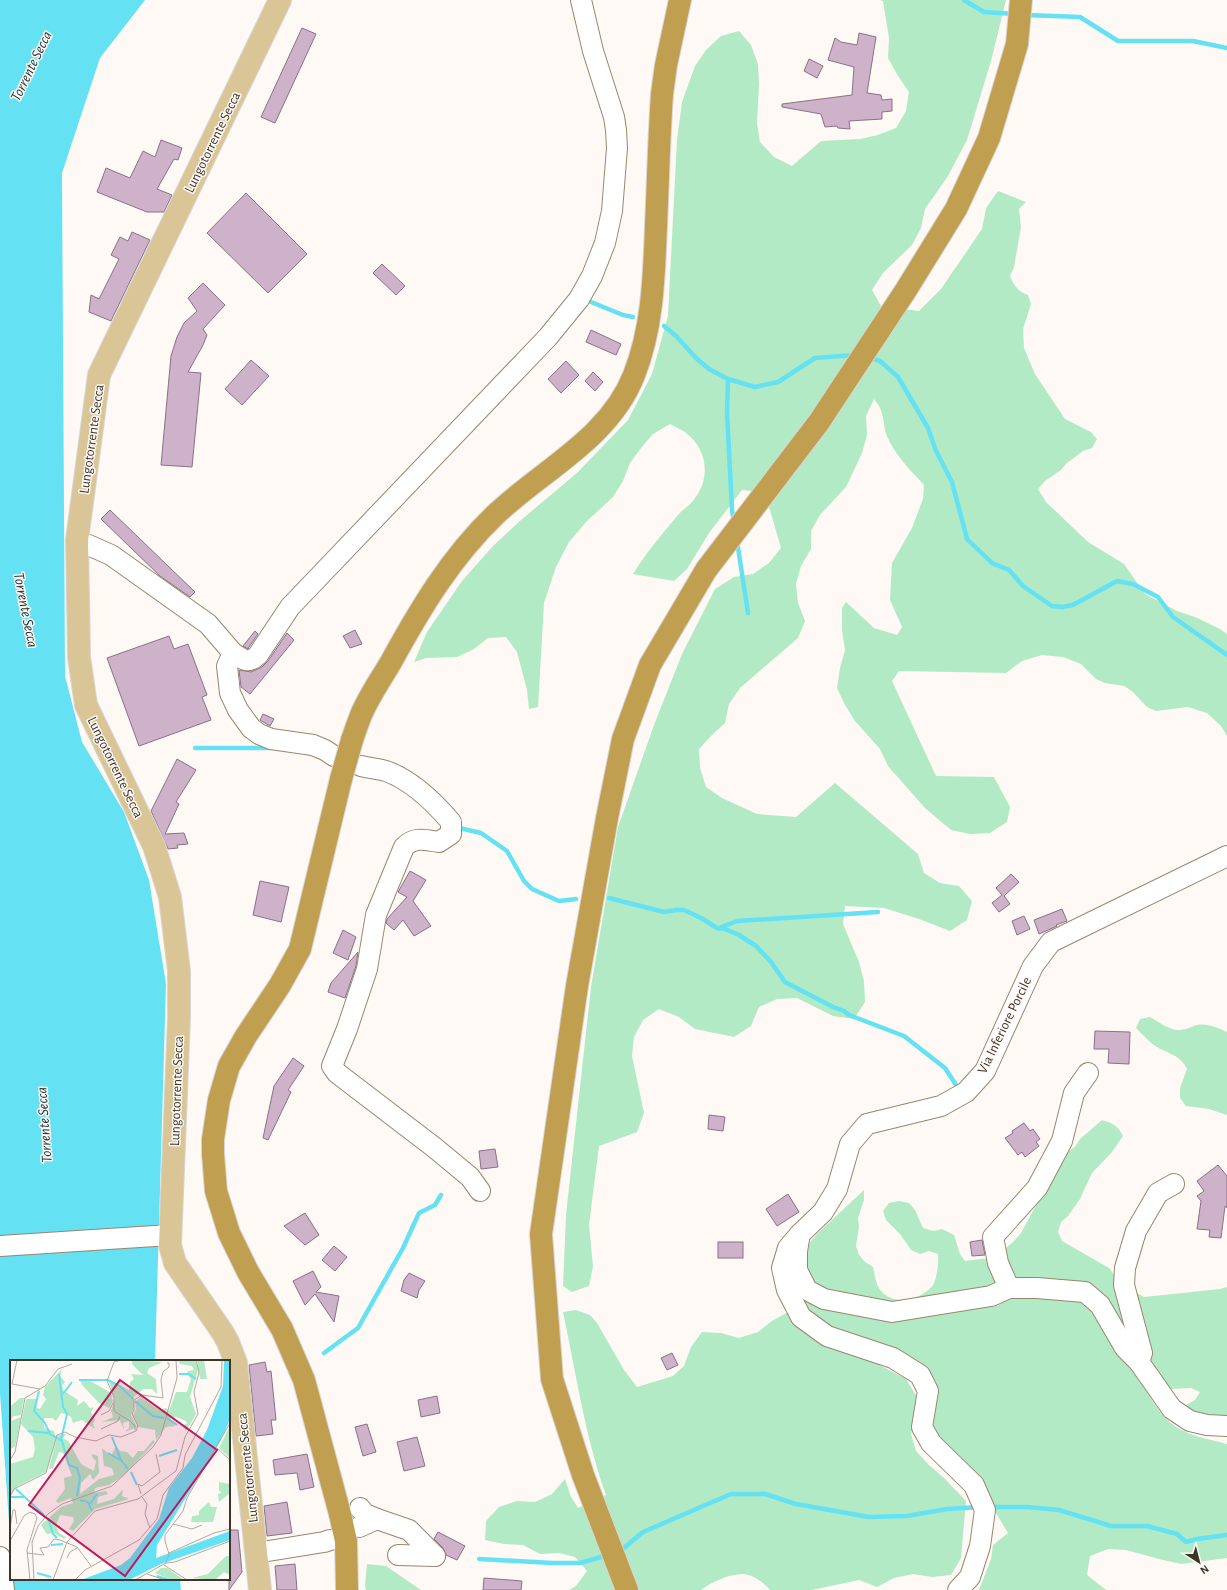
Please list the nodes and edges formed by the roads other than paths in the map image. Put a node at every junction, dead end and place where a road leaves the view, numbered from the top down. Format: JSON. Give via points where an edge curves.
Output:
{"nodes":[{"id":1,"x":280,"y":0,"type":"edge"},
{"id":2,"x":582,"y":0,"type":"edge"},
{"id":3,"x":680,"y":0,"type":"edge"},
{"id":4,"x":1021,"y":0,"type":"edge"},
{"id":5,"x":77,"y":540,"type":"junction"},
{"id":6,"x":233,"y":653,"type":"junction"},
{"id":7,"x":334,"y":756,"type":"dead end"},
{"id":8,"x":362,"y":766,"type":"dead end"},
{"id":9,"x":1227,"y":856,"type":"edge"},
{"id":10,"x":1088,"y":1073,"type":"dead end"},
{"id":11,"x":1174,"y":1184,"type":"dead end"},
{"id":12,"x":480,"y":1191,"type":"dead end"},
{"id":13,"x":799,"y":1235,"type":"junction"},
{"id":14,"x":162,"y":1236,"type":"junction"},
{"id":15,"x":0,"y":1246,"type":"edge"},
{"id":16,"x":1009,"y":1288,"type":"junction"},
{"id":17,"x":1138,"y":1362,"type":"junction"},
{"id":18,"x":1227,"y":1426,"type":"edge"},
{"id":19,"x":365,"y":1518,"type":"dead end"},
{"id":20,"x":330,"y":1540,"type":"dead end"},
{"id":21,"x":256,"y":1553,"type":"junction"},
{"id":22,"x":398,"y":1555,"type":"dead end"},
{"id":23,"x":0,"y":1557,"type":"edge"},
{"id":24,"x":4,"y":1590,"type":"edge"},
{"id":25,"x":260,"y":1590,"type":"edge"},
{"id":26,"x":347,"y":1590,"type":"edge"},
{"id":27,"x":627,"y":1590,"type":"edge"},
{"id":28,"x":958,"y":1590,"type":"edge"}],
"edges":[{"from":1,"to":5,"type":"main road","name":"Lungotorrente Secca","via":[[99,375]]},
{"from":2,"to":6,"type":"street","via":[[593,51],[614,118],[617,148],[612,211],[592,276],[579,299],[548,337],[290,607],[258,655],[247,661]]},
{"from":3,"to":26,"type":"highway","bridge":true,"via":[[662,94],[652,299],[643,348],[634,376],[618,404],[596,432],[497,514],[456,557],[436,586],[361,714],[341,779],[300,949],[229,1066],[219,1100],[213,1154],[216,1191],[229,1233],[248,1272],[282,1329],[304,1380],[346,1541]]},
{"from":4,"to":27,"type":"highway","via":[[1017,44],[989,138],[956,209],[819,422],[706,570],[650,665],[623,739],[577,986],[541,1234],[552,1379],[583,1475]]},
{"from":5,"to":6,"type":"street","via":[[111,556],[208,624]]},
{"from":5,"to":14,"type":"main road","name":"Lungotorrente Secca","via":[[79,657],[86,705],[154,846],[170,897],[179,972],[179,1017]]},
{"from":6,"to":7,"type":"street","via":[[226,666],[230,694],[251,728],[271,739],[313,745]]},
{"from":8,"to":12,"type":"street","via":[[386,771],[412,786],[451,822],[451,834],[439,842],[417,839],[404,847],[376,915],[367,969],[332,1066],[337,1073],[470,1177]]},
{"from":9,"to":13,"type":"street","name":"Via Inferiore Porcile","via":[[1051,942],[1033,966],[985,1071],[966,1092],[941,1106],[867,1124],[850,1144],[837,1189],[823,1212]]},
{"from":10,"to":16,"type":"street","via":[[1074,1093],[1062,1141],[1037,1188],[993,1237],[998,1263]]},
{"from":11,"to":17,"type":"street","via":[[1158,1193],[1136,1232],[1125,1268],[1124,1285],[1142,1353]]},
{"from":13,"to":16,"type":"street","via":[[798,1270],[807,1290],[824,1299],[892,1312],[991,1296]]},
{"from":13,"to":28,"type":"street","name":"Via Inferiore Porcile","via":[[788,1248],[782,1268],[787,1290],[801,1317],[827,1336],[893,1358],[920,1375],[928,1391],[922,1427],[931,1443],[974,1485],[985,1510],[980,1546],[970,1577]]},
{"from":14,"to":15,"type":"street"},
{"from":14,"to":21,"type":"main road","name":"Lungotorrente Secca","via":[[170,1245],[175,1263],[223,1333],[236,1363]]},
{"from":16,"to":17,"type":"street","via":[[1085,1292],[1100,1305],[1125,1348]]},
{"from":17,"to":18,"type":"street","via":[[1172,1409],[1190,1421]]},
{"from":19,"to":22,"type":"street","via":[[409,1530],[435,1556]]},
{"from":20,"to":21,"type":"street"},
{"from":21,"to":25,"type":"main road","name":"Lungotorrente Secca"},
{"from":23,"to":24,"type":"street"}]}
